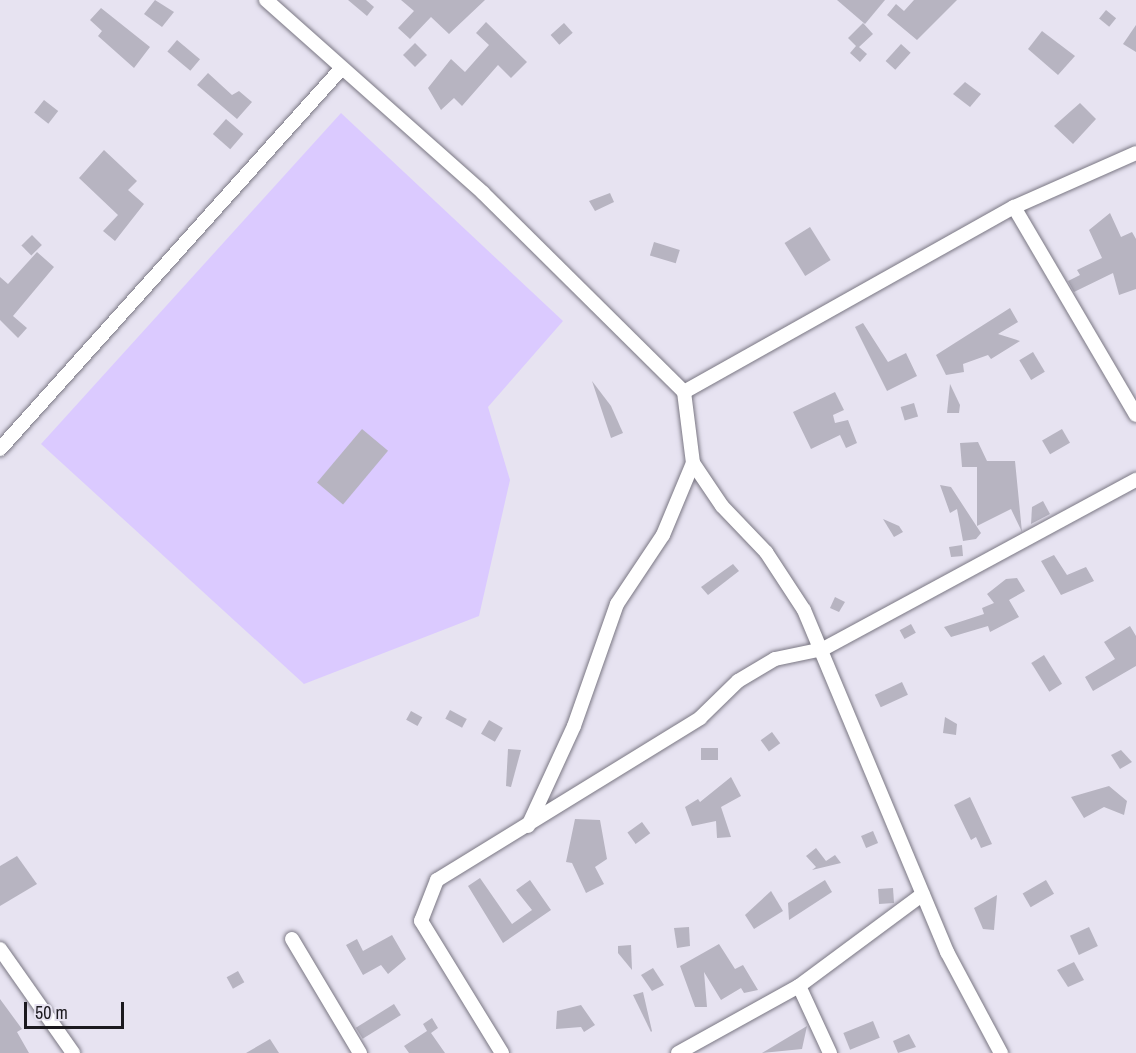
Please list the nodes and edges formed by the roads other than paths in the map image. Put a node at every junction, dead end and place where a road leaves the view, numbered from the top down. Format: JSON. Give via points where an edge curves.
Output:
{"nodes":[{"id":1,"x":266,"y":0,"type":"edge"},
{"id":2,"x":341,"y":69,"type":"junction"},
{"id":3,"x":1136,"y":153,"type":"edge"},
{"id":4,"x":1014,"y":207,"type":"junction"},
{"id":5,"x":684,"y":392,"type":"junction"},
{"id":6,"x":1136,"y":415,"type":"edge"},
{"id":7,"x":2,"y":442,"type":"edge"},
{"id":8,"x":693,"y":463,"type":"junction"},
{"id":9,"x":1136,"y":480,"type":"edge"},
{"id":10,"x":823,"y":649,"type":"junction"},
{"id":11,"x":528,"y":826,"type":"junction"},
{"id":12,"x":923,"y":894,"type":"junction"},
{"id":13,"x":292,"y":939,"type":"dead end"},
{"id":14,"x":0,"y":949,"type":"edge"},
{"id":15,"x":799,"y":986,"type":"junction"},
{"id":16,"x":73,"y":1053,"type":"edge"},
{"id":17,"x":360,"y":1053,"type":"edge"},
{"id":18,"x":502,"y":1053,"type":"edge"},
{"id":19,"x":678,"y":1053,"type":"edge"},
{"id":20,"x":830,"y":1053,"type":"edge"},
{"id":21,"x":1001,"y":1053,"type":"edge"}],
"edges":[{"from":1,"to":2,"type":"street"},
{"from":2,"to":5,"type":"street","via":[[483,194]]},
{"from":2,"to":7,"type":"street"},
{"from":3,"to":4,"type":"street"},
{"from":4,"to":5,"type":"street"},
{"from":4,"to":6,"type":"street"},
{"from":5,"to":8,"type":"street"},
{"from":8,"to":10,"type":"street","via":[[722,506],[766,552]]},
{"from":8,"to":11,"type":"street","via":[[663,536],[617,604],[574,726]]},
{"from":9,"to":10,"type":"street"},
{"from":10,"to":11,"type":"street","via":[[775,659],[738,681],[700,718]]},
{"from":10,"to":12,"type":"street"},
{"from":11,"to":18,"type":"street","via":[[437,880],[421,921]]},
{"from":12,"to":15,"type":"street"},
{"from":12,"to":21,"type":"street"},
{"from":13,"to":17,"type":"street"},
{"from":14,"to":16,"type":"street"},
{"from":15,"to":19,"type":"street"},
{"from":15,"to":20,"type":"street"}]}
